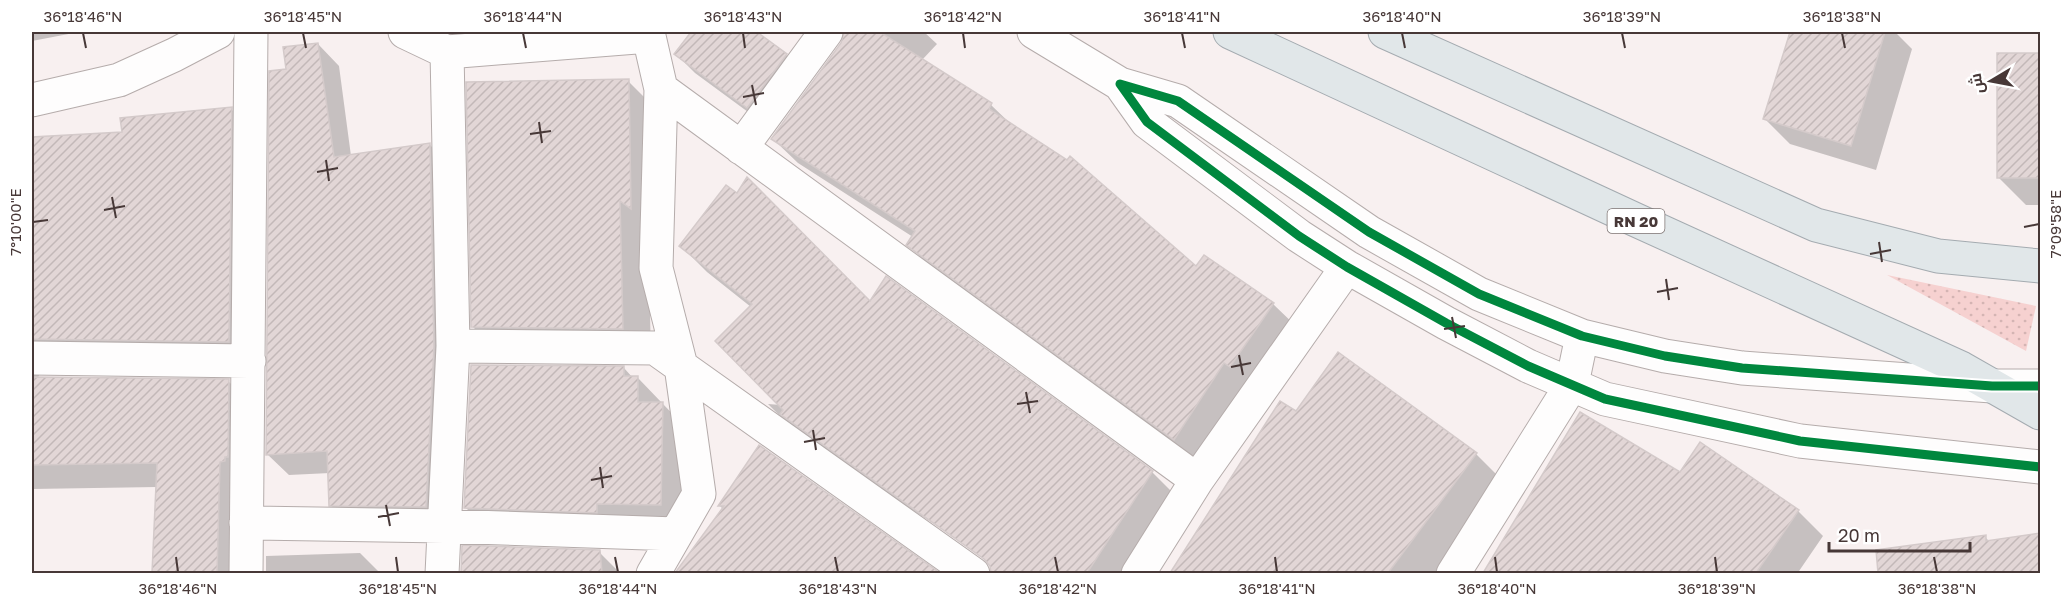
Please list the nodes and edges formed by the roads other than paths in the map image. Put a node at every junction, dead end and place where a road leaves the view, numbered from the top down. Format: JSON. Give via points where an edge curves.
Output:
{"nodes":[{"id":1,"x":218,"y":32,"type":"edge"},
{"id":2,"x":251,"y":32,"type":"edge"},
{"id":3,"x":405,"y":32,"type":"edge"},
{"id":4,"x":826,"y":32,"type":"edge"},
{"id":5,"x":1034,"y":32,"type":"edge"},
{"id":6,"x":1230,"y":32,"type":"edge"},
{"id":7,"x":1385,"y":32,"type":"edge"},
{"id":8,"x":648,"y":34,"type":"edge"},
{"id":9,"x":447,"y":52,"type":"junction"},
{"id":10,"x":1120,"y":84,"type":"junction"},
{"id":11,"x":661,"y":89,"type":"junction"},
{"id":12,"x":32,"y":100,"type":"edge"},
{"id":13,"x":741,"y":148,"type":"junction"},
{"id":14,"x":2040,"y":266,"type":"edge"},
{"id":15,"x":1347,"y":267,"type":"junction"},
{"id":16,"x":1582,"y":336,"type":"junction"},
{"id":17,"x":453,"y":346,"type":"junction"},
{"id":18,"x":32,"y":358,"type":"edge"},
{"id":19,"x":249,"y":361,"type":"junction"},
{"id":20,"x":681,"y":366,"type":"junction"},
{"id":21,"x":1572,"y":384,"type":"junction"},
{"id":22,"x":1992,"y":386,"type":"junction"},
{"id":23,"x":2040,"y":386,"type":"edge"},
{"id":24,"x":2040,"y":413,"type":"edge"},
{"id":25,"x":2040,"y":467,"type":"edge"},
{"id":26,"x":1197,"y":480,"type":"junction"},
{"id":27,"x":246,"y":523,"type":"junction"},
{"id":28,"x":444,"y":526,"type":"junction"},
{"id":29,"x":676,"y":534,"type":"junction"},
{"id":30,"x":246,"y":573,"type":"edge"},
{"id":31,"x":442,"y":573,"type":"edge"},
{"id":32,"x":653,"y":573,"type":"edge"},
{"id":33,"x":973,"y":573,"type":"edge"},
{"id":34,"x":1138,"y":573,"type":"edge"},
{"id":35,"x":1453,"y":573,"type":"edge"}],
"edges":[{"from":1,"to":12,"type":"street","via":[[119,80]]},
{"from":2,"to":19,"type":"street"},
{"from":3,"to":9,"type":"street"},
{"from":4,"to":13,"type":"street"},
{"from":5,"to":10,"type":"street"},
{"from":6,"to":22,"type":"main road","number":"RN 20","via":[[1961,368]]},
{"from":7,"to":14,"type":"main road","via":[[1816,225],[1938,256]]},
{"from":8,"to":9,"type":"street"},
{"from":8,"to":11,"type":"street"},
{"from":9,"to":17,"type":"street"},
{"from":10,"to":15,"type":"street","via":[[1148,122],[1299,236]]},
{"from":10,"to":16,"type":"street","via":[[1178,101],[1369,232],[1479,294]]},
{"from":11,"to":13,"type":"street"},
{"from":11,"to":20,"type":"street","via":[[656,268]]},
{"from":13,"to":26,"type":"street"},
{"from":15,"to":21,"type":"street","via":[[1527,366]]},
{"from":15,"to":26,"type":"street"},
{"from":16,"to":21,"type":"street"},
{"from":16,"to":22,"type":"street","via":[[1665,356],[1742,368]]},
{"from":17,"to":20,"type":"street","via":[[656,348]]},
{"from":17,"to":28,"type":"street"},
{"from":18,"to":19,"type":"street"},
{"from":19,"to":27,"type":"street"},
{"from":20,"to":29,"type":"street","via":[[699,494]]},
{"from":20,"to":33,"type":"street"},
{"from":21,"to":25,"type":"street","via":[[1605,399],[1800,441]]},
{"from":21,"to":35,"type":"street"},
{"from":22,"to":23,"type":"street"},
{"from":22,"to":24,"type":"main road","number":"RN 20"},
{"from":26,"to":34,"type":"street"},
{"from":27,"to":28,"type":"street"},
{"from":27,"to":30,"type":"street"},
{"from":28,"to":29,"type":"street"},
{"from":28,"to":31,"type":"street"},
{"from":29,"to":32,"type":"street"}]}
